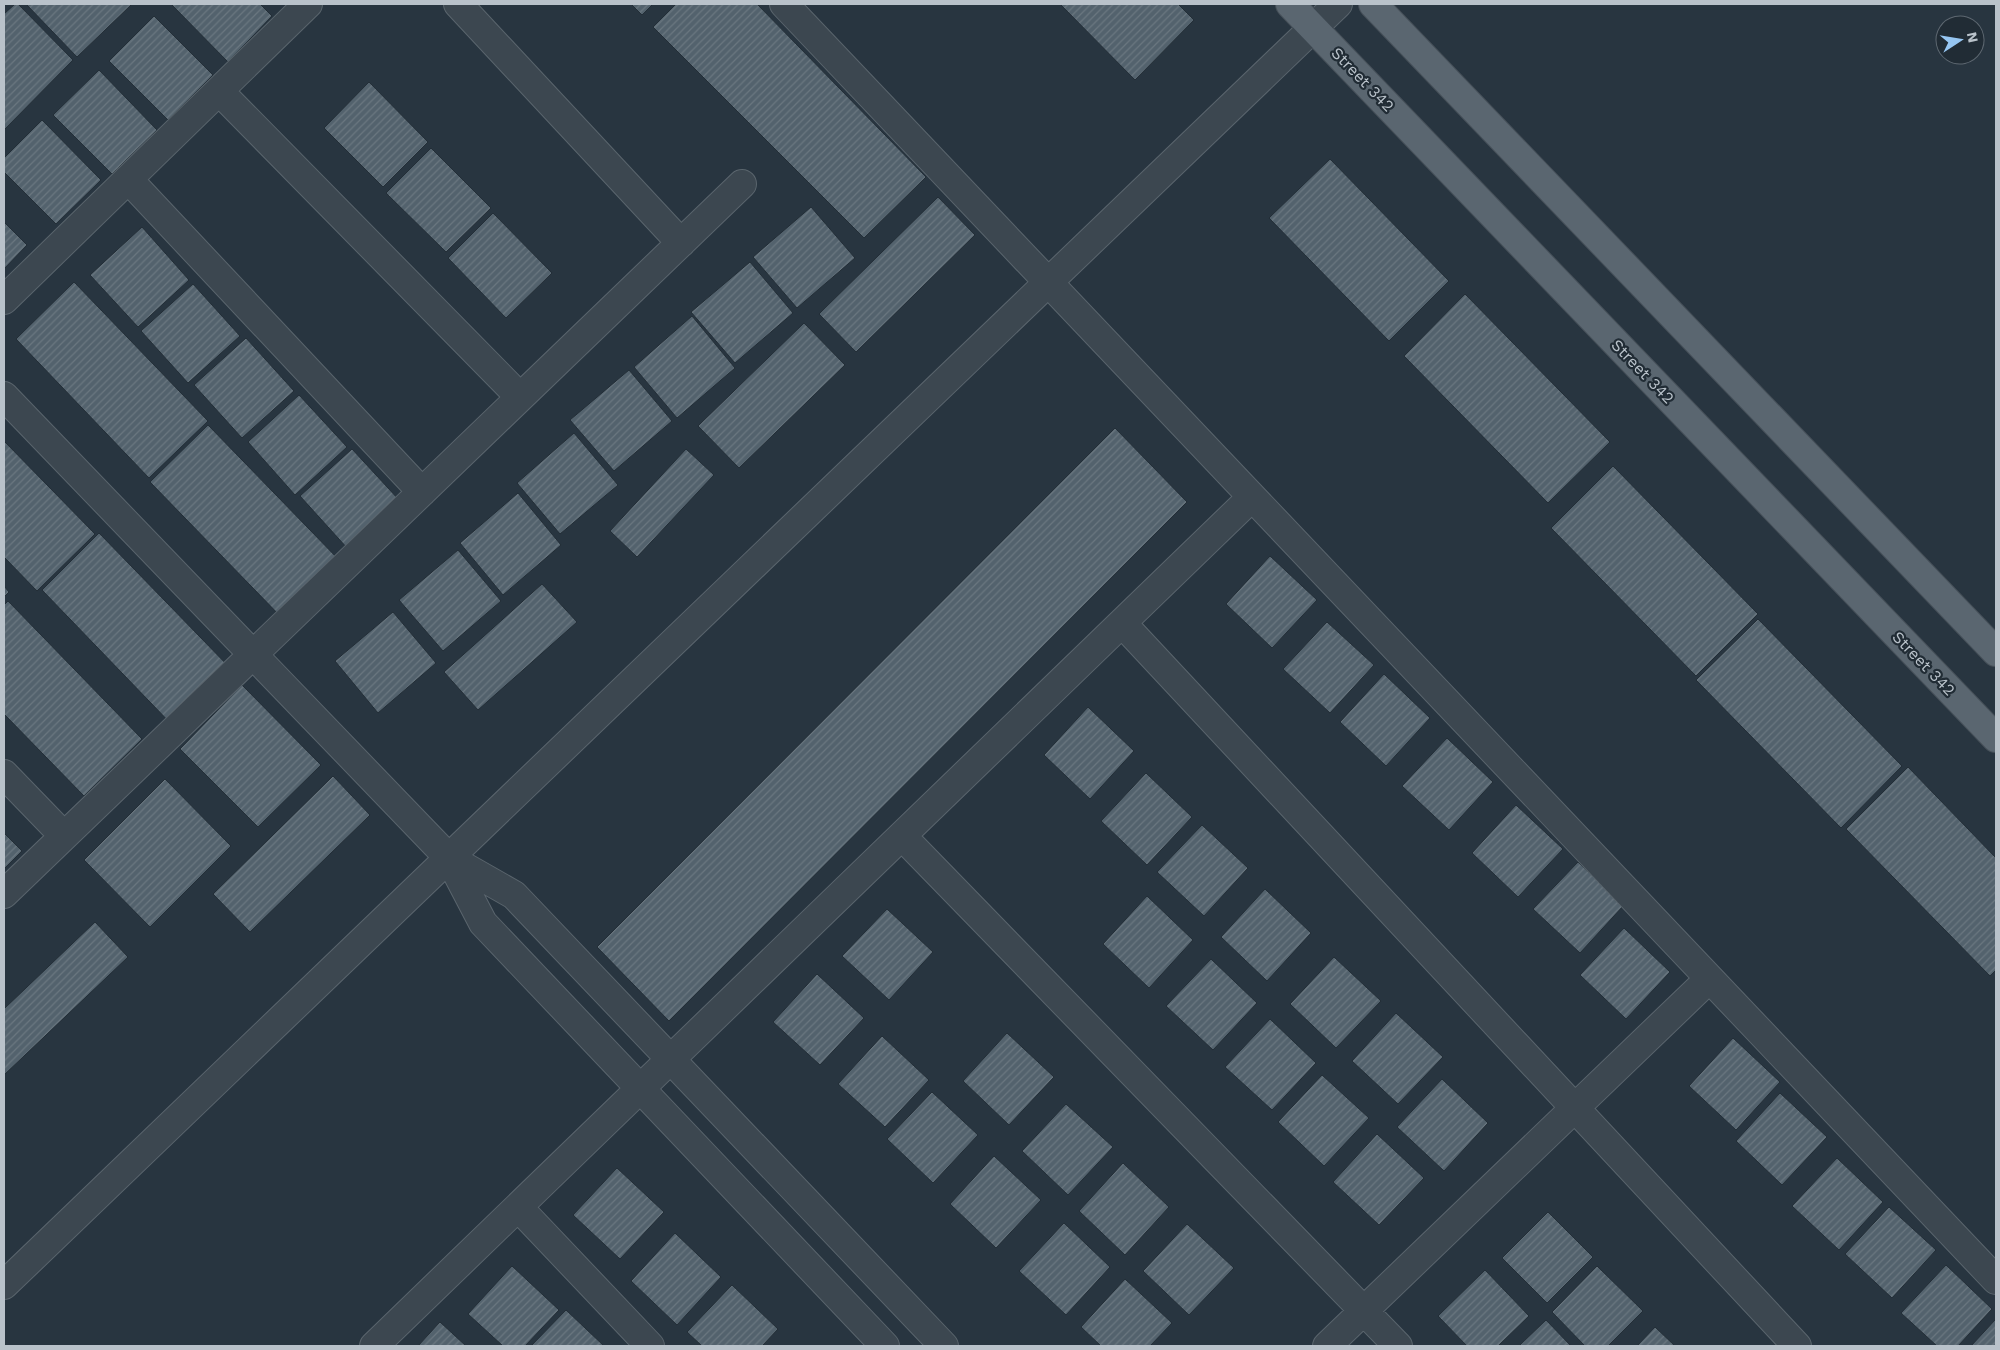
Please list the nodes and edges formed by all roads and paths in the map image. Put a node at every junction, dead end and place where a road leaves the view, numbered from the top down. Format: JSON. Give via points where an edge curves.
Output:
{"nodes":[{"id":1,"x":308,"y":4,"type":"edge"},
{"id":2,"x":458,"y":4,"type":"edge"},
{"id":3,"x":784,"y":4,"type":"edge"},
{"id":4,"x":1290,"y":4,"type":"edge"},
{"id":5,"x":1338,"y":4,"type":"edge"},
{"id":6,"x":1373,"y":4,"type":"edge"},
{"id":7,"x":1314,"y":28,"type":"junction"},
{"id":8,"x":219,"y":91,"type":"junction"},
{"id":9,"x":128,"y":179,"type":"junction"},
{"id":10,"x":742,"y":184,"type":"dead end"},
{"id":11,"x":681,"y":243,"type":"junction"},
{"id":12,"x":1049,"y":283,"type":"junction"},
{"id":13,"x":4,"y":300,"type":"edge"},
{"id":14,"x":4,"y":396,"type":"edge"},
{"id":15,"x":520,"y":397,"type":"junction"},
{"id":16,"x":422,"y":492,"type":"junction"},
{"id":17,"x":1252,"y":497,"type":"junction"},
{"id":18,"x":1122,"y":623,"type":"junction"},
{"id":19,"x":1996,"y":652,"type":"edge"},
{"id":20,"x":253,"y":654,"type":"junction"},
{"id":21,"x":1996,"y":738,"type":"edge"},
{"id":22,"x":4,"y":774,"type":"edge"},
{"id":23,"x":64,"y":836,"type":"junction"},
{"id":24,"x":902,"y":836,"type":"junction"},
{"id":25,"x":449,"y":858,"type":"junction"},
{"id":26,"x":4,"y":894,"type":"edge"},
{"id":27,"x":1709,"y":979,"type":"junction"},
{"id":28,"x":671,"y":1059,"type":"junction"},
{"id":29,"x":640,"y":1089,"type":"junction"},
{"id":30,"x":1574,"y":1108,"type":"junction"},
{"id":31,"x":518,"y":1207,"type":"junction"},
{"id":32,"x":1996,"y":1280,"type":"edge"},
{"id":33,"x":4,"y":1285,"type":"edge"},
{"id":34,"x":1364,"y":1310,"type":"junction"},
{"id":35,"x":374,"y":1346,"type":"edge"},
{"id":36,"x":650,"y":1346,"type":"edge"},
{"id":37,"x":885,"y":1346,"type":"edge"},
{"id":38,"x":944,"y":1346,"type":"edge"},
{"id":39,"x":1327,"y":1346,"type":"edge"},
{"id":40,"x":1398,"y":1346,"type":"edge"},
{"id":41,"x":1798,"y":1346,"type":"edge"}],
"edges":[{"from":1,"to":8,"type":"street"},
{"from":2,"to":11,"type":"street"},
{"from":3,"to":12,"type":"street"},
{"from":4,"to":7,"type":"main road","name":"Street 342"},
{"from":5,"to":7,"type":"street"},
{"from":6,"to":19,"type":"main road"},
{"from":7,"to":12,"type":"street"},
{"from":7,"to":21,"type":"main road","name":"Street 342"},
{"from":8,"to":9,"type":"street"},
{"from":8,"to":15,"type":"street"},
{"from":9,"to":13,"type":"street"},
{"from":9,"to":16,"type":"street"},
{"from":10,"to":11,"type":"street"},
{"from":11,"to":15,"type":"street"},
{"from":12,"to":17,"type":"street"},
{"from":12,"to":25,"type":"street"},
{"from":14,"to":20,"type":"street"},
{"from":15,"to":16,"type":"street"},
{"from":16,"to":20,"type":"street"},
{"from":17,"to":18,"type":"street"},
{"from":17,"to":27,"type":"street"},
{"from":18,"to":24,"type":"street"},
{"from":18,"to":30,"type":"street"},
{"from":20,"to":23,"type":"street"},
{"from":20,"to":25,"type":"street"},
{"from":22,"to":23,"type":"street"},
{"from":23,"to":26,"type":"street"},
{"from":24,"to":28,"type":"street"},
{"from":24,"to":34,"type":"street"},
{"from":25,"to":28,"type":"street","via":[[514,895]]},
{"from":25,"to":29,"type":"street","via":[[483,923]]},
{"from":25,"to":33,"type":"street"},
{"from":27,"to":30,"type":"street"},
{"from":27,"to":32,"type":"street"},
{"from":28,"to":29,"type":"street"},
{"from":28,"to":38,"type":"street"},
{"from":29,"to":31,"type":"street"},
{"from":29,"to":37,"type":"street"},
{"from":30,"to":34,"type":"street"},
{"from":30,"to":41,"type":"street"},
{"from":31,"to":35,"type":"street"},
{"from":31,"to":36,"type":"street"},
{"from":34,"to":39,"type":"street"},
{"from":34,"to":40,"type":"street"}]}
